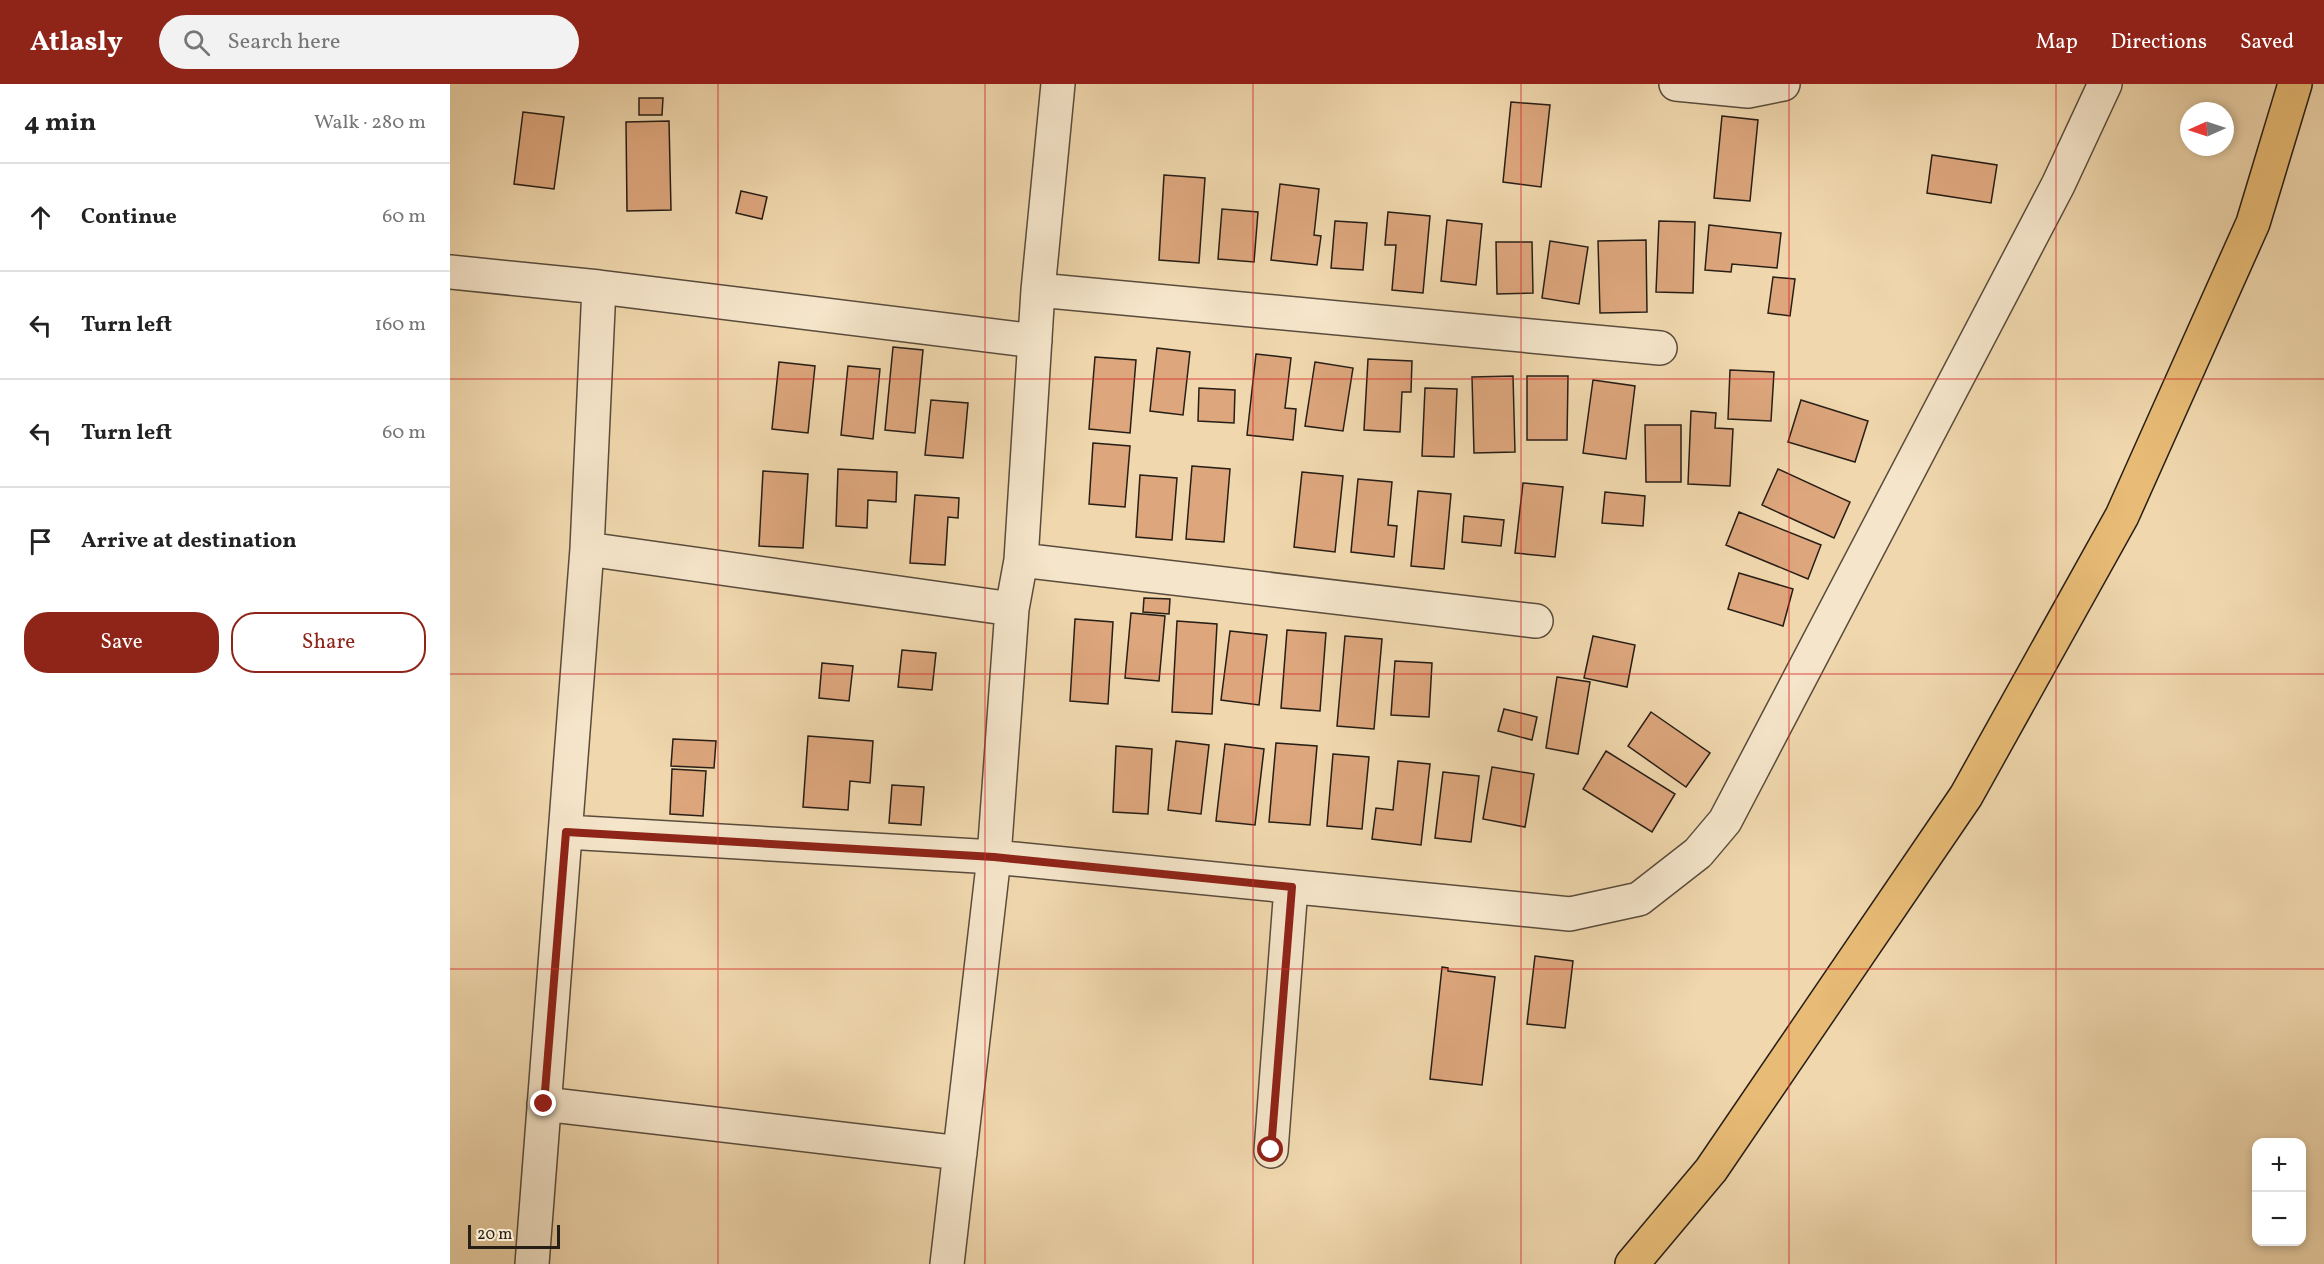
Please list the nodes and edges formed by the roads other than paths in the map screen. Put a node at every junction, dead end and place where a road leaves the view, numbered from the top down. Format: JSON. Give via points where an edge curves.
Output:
{"nodes":[{"id":1,"x":1058,"y":84,"type":"edge"},
{"id":2,"x":1676,"y":84,"type":"edge"},
{"id":3,"x":1783,"y":84,"type":"edge"},
{"id":4,"x":2105,"y":84,"type":"edge"},
{"id":5,"x":2295,"y":84,"type":"edge"},
{"id":6,"x":450,"y":272,"type":"edge"},
{"id":7,"x":599,"y":287,"type":"junction"},
{"id":8,"x":1038,"y":290,"type":"junction"},
{"id":9,"x":1035,"y":341,"type":"junction"},
{"id":10,"x":1660,"y":348,"type":"dead end"},
{"id":11,"x":587,"y":549,"type":"junction"},
{"id":12,"x":1021,"y":560,"type":"junction"},
{"id":13,"x":1012,"y":609,"type":"junction"},
{"id":14,"x":1536,"y":621,"type":"dead end"},
{"id":15,"x":566,"y":832,"type":"junction"},
{"id":16,"x":994,"y":857,"type":"junction"},
{"id":17,"x":1292,"y":887,"type":"junction"},
{"id":18,"x":544,"y":1104,"type":"junction"},
{"id":19,"x":1271,"y":1150,"type":"dead end"},
{"id":20,"x":960,"y":1153,"type":"junction"},
{"id":21,"x":532,"y":1264,"type":"edge"},
{"id":22,"x":947,"y":1264,"type":"edge"},
{"id":23,"x":1632,"y":1264,"type":"edge"}],
"edges":[{"from":1,"to":8,"type":"street"},
{"from":2,"to":3,"type":"street","via":[[1748,91]]},
{"from":4,"to":17,"type":"street","via":[[2058,185],[1725,820],[1698,853],[1639,899],[1570,914]]},
{"from":5,"to":23,"type":"main road","via":[[2253,223],[2122,516],[1966,796],[1711,1170]]},
{"from":6,"to":7,"type":"street"},
{"from":7,"to":9,"type":"street"},
{"from":7,"to":11,"type":"street"},
{"from":8,"to":9,"type":"street"},
{"from":8,"to":10,"type":"street"},
{"from":9,"to":12,"type":"street"},
{"from":11,"to":13,"type":"street"},
{"from":11,"to":15,"type":"street"},
{"from":12,"to":13,"type":"street"},
{"from":12,"to":14,"type":"street"},
{"from":13,"to":16,"type":"street"},
{"from":15,"to":16,"type":"street"},
{"from":15,"to":18,"type":"street"},
{"from":16,"to":17,"type":"street"},
{"from":16,"to":20,"type":"street"},
{"from":17,"to":19,"type":"street"},
{"from":18,"to":20,"type":"street"},
{"from":18,"to":21,"type":"street"},
{"from":20,"to":22,"type":"street"}]}
